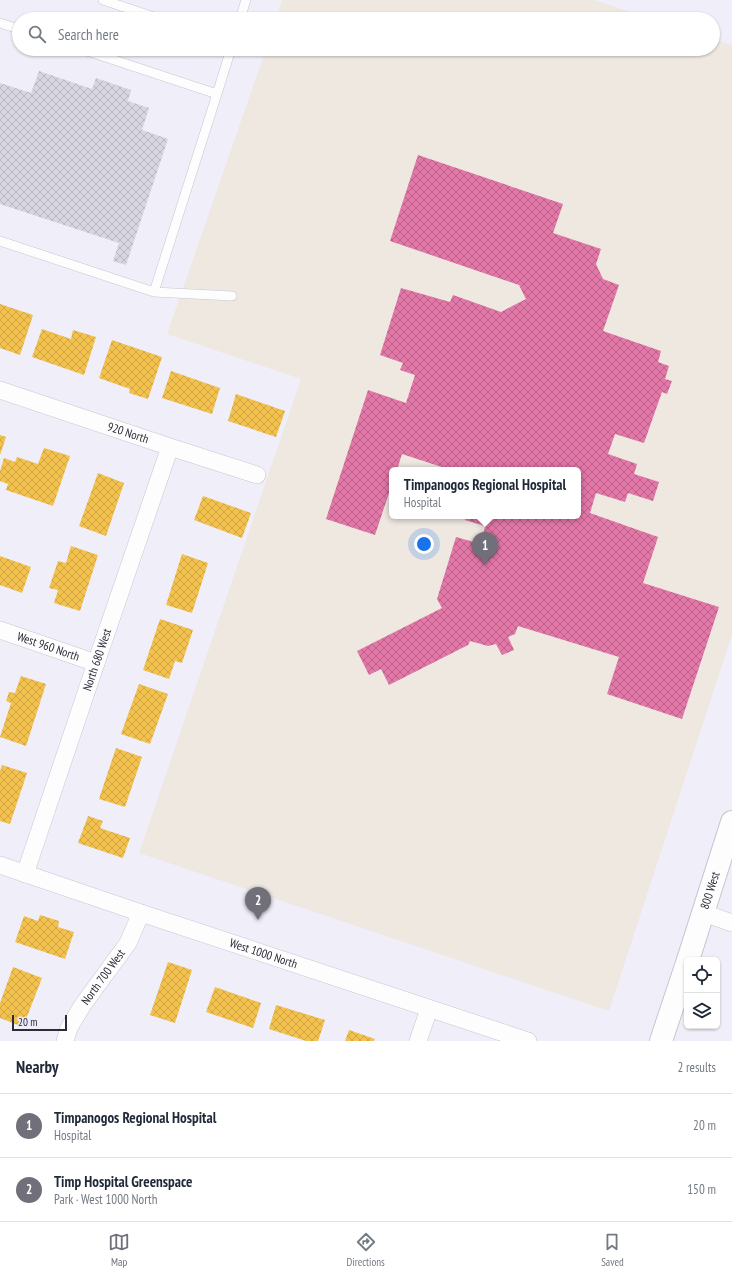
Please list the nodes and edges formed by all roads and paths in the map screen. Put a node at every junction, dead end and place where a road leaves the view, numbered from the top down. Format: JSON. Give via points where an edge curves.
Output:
{"nodes":[{"id":1,"x":103,"y":0,"type":"edge"},
{"id":2,"x":246,"y":0,"type":"edge"},
{"id":3,"x":139,"y":12,"type":"edge"},
{"id":4,"x":242,"y":12,"type":"edge"},
{"id":5,"x":0,"y":23,"type":"edge"},
{"id":6,"x":12,"y":27,"type":"edge"},
{"id":7,"x":102,"y":56,"type":"edge"},
{"id":8,"x":229,"y":56,"type":"edge"},
{"id":9,"x":217,"y":94,"type":"junction"},
{"id":10,"x":0,"y":241,"type":"edge"},
{"id":11,"x":154,"y":292,"type":"junction"},
{"id":12,"x":232,"y":296,"type":"dead end"},
{"id":13,"x":0,"y":390,"type":"edge"},
{"id":14,"x":170,"y":447,"type":"junction"},
{"id":15,"x":257,"y":475,"type":"dead end"},
{"id":16,"x":0,"y":630,"type":"edge"},
{"id":17,"x":96,"y":663,"type":"junction"},
{"id":18,"x":732,"y":822,"type":"edge"},
{"id":19,"x":0,"y":865,"type":"edge"},
{"id":20,"x":25,"y":874,"type":"junction"},
{"id":21,"x":141,"y":913,"type":"junction"},
{"id":22,"x":704,"y":913,"type":"junction"},
{"id":23,"x":732,"y":922,"type":"edge"},
{"id":24,"x":689,"y":957,"type":"edge"},
{"id":25,"x":684,"y":972,"type":"edge"},
{"id":26,"x":429,"y":1009,"type":"junction"},
{"id":27,"x":65,"y":1041,"type":"edge"},
{"id":28,"x":418,"y":1041,"type":"edge"},
{"id":29,"x":528,"y":1041,"type":"edge"},
{"id":30,"x":661,"y":1041,"type":"edge"}],
"edges":[{"from":1,"to":3,"type":"lane"},
{"from":2,"to":4,"type":"lane"},
{"from":5,"to":6,"type":"lane"},
{"from":7,"to":9,"type":"lane"},
{"from":8,"to":9,"type":"lane"},
{"from":9,"to":11,"type":"lane"},
{"from":10,"to":11,"type":"lane"},
{"from":11,"to":12,"type":"lane"},
{"from":13,"to":14,"type":"street","name":"920 North"},
{"from":14,"to":15,"type":"street","name":"920 North"},
{"from":14,"to":17,"type":"street","name":"North 680 West"},
{"from":16,"to":17,"type":"street","name":"West 960 North"},
{"from":17,"to":20,"type":"street","name":"North 680 West"},
{"from":18,"to":22,"type":"street","name":"800 West"},
{"from":19,"to":20,"type":"street","name":"West 1000 North"},
{"from":20,"to":21,"type":"street","name":"West 1000 North"},
{"from":21,"to":26,"type":"street","name":"West 1000 North"},
{"from":21,"to":27,"type":"street","name":"North 700 West","via":[[128,943],[82,1006],[69,1028]]},
{"from":22,"to":23,"type":"street"},
{"from":22,"to":24,"type":"street","name":"800 West"},
{"from":25,"to":30,"type":"street"},
{"from":26,"to":28,"type":"street"},
{"from":26,"to":29,"type":"street","name":"West 1000 North"}]}
